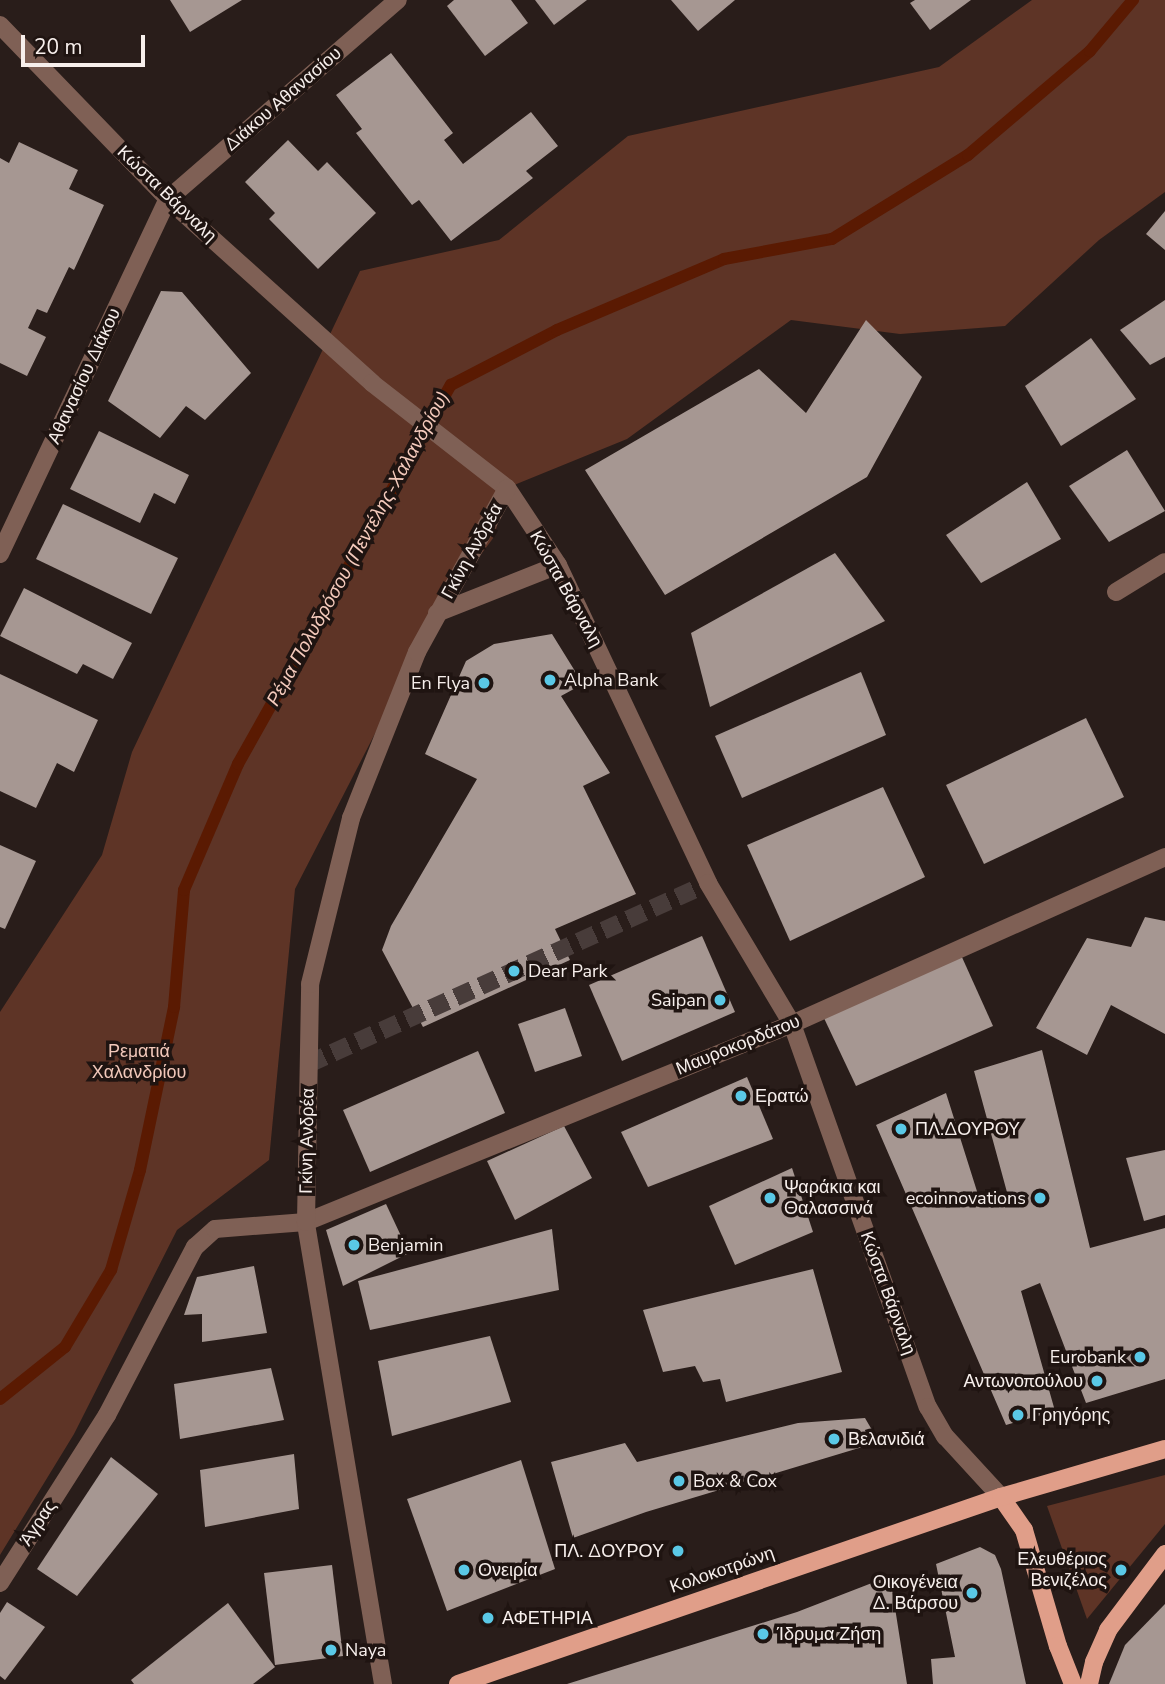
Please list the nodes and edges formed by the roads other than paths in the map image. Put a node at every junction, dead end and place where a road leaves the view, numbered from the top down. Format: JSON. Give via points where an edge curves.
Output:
{"nodes":[{"id":1,"x":398,"y":0,"type":"edge"},
{"id":2,"x":0,"y":25,"type":"edge"},
{"id":3,"x":168,"y":199,"type":"junction"},
{"id":4,"x":507,"y":488,"type":"junction"},
{"id":5,"x":0,"y":554,"type":"edge"},
{"id":6,"x":1165,"y":562,"type":"edge"},
{"id":7,"x":558,"y":565,"type":"junction"},
{"id":8,"x":1116,"y":592,"type":"dead end"},
{"id":9,"x":437,"y":613,"type":"junction"},
{"id":10,"x":1165,"y":857,"type":"edge"},
{"id":11,"x":792,"y":1024,"type":"junction"},
{"id":12,"x":306,"y":1222,"type":"junction"},
{"id":13,"x":1165,"y":1449,"type":"edge"},
{"id":14,"x":76,"y":1464,"type":"joint"},
{"id":15,"x":1001,"y":1497,"type":"junction"},
{"id":16,"x":1165,"y":1554,"type":"edge"},
{"id":17,"x":0,"y":1583,"type":"edge"},
{"id":18,"x":383,"y":1684,"type":"edge"},
{"id":19,"x":458,"y":1684,"type":"edge"},
{"id":20,"x":1073,"y":1684,"type":"edge"},
{"id":21,"x":1089,"y":1684,"type":"edge"}],
"edges":[{"from":1,"to":3,"type":"street","name":"Διάκου Αθανασίου"},
{"from":2,"to":3,"type":"street","name":"Κώστα Βάρναλη"},
{"from":3,"to":4,"type":"street","name":"Κώστα Βάρναλη","via":[[372,383]]},
{"from":3,"to":5,"type":"street","name":"Αθανασίου Διάκου"},
{"from":4,"to":7,"type":"street","name":"Κώστα Βάρναλη"},
{"from":4,"to":9,"type":"street","name":"Γκίνη Ανδρέα"},
{"from":6,"to":8,"type":"street"},
{"from":7,"to":9,"type":"street","name":"Γκίνη Ανδρέα"},
{"from":7,"to":11,"type":"street","name":"Κώστα Βάρναλη","via":[[708,883]]},
{"from":9,"to":12,"type":"street","name":"Γκίνη Ανδρέα","via":[[351,818],[310,984]]},
{"from":10,"to":11,"type":"street","name":"Μαυροκορδάτου"},
{"from":11,"to":12,"type":"street","name":"Μαυροκορδάτου"},
{"from":11,"to":15,"type":"street","name":"Κώστα Βάρναλη","via":[[928,1407],[945,1436]]},
{"from":12,"to":14,"type":"street","name":"Μαυροκορδάτου","via":[[215,1229],[195,1247]]},
{"from":12,"to":18,"type":"street","name":"Γκίνη Ανδρέα"},
{"from":13,"to":15,"type":"main road","name":"Κολοκοτρώνη"},
{"from":14,"to":17,"type":"street","name":"Άγρας"},
{"from":15,"to":19,"type":"main road","name":"Κολοκοτρώνη"},
{"from":15,"to":20,"type":"main road","via":[[1024,1530]]},
{"from":16,"to":21,"type":"main road","via":[[1108,1630]]}]}
